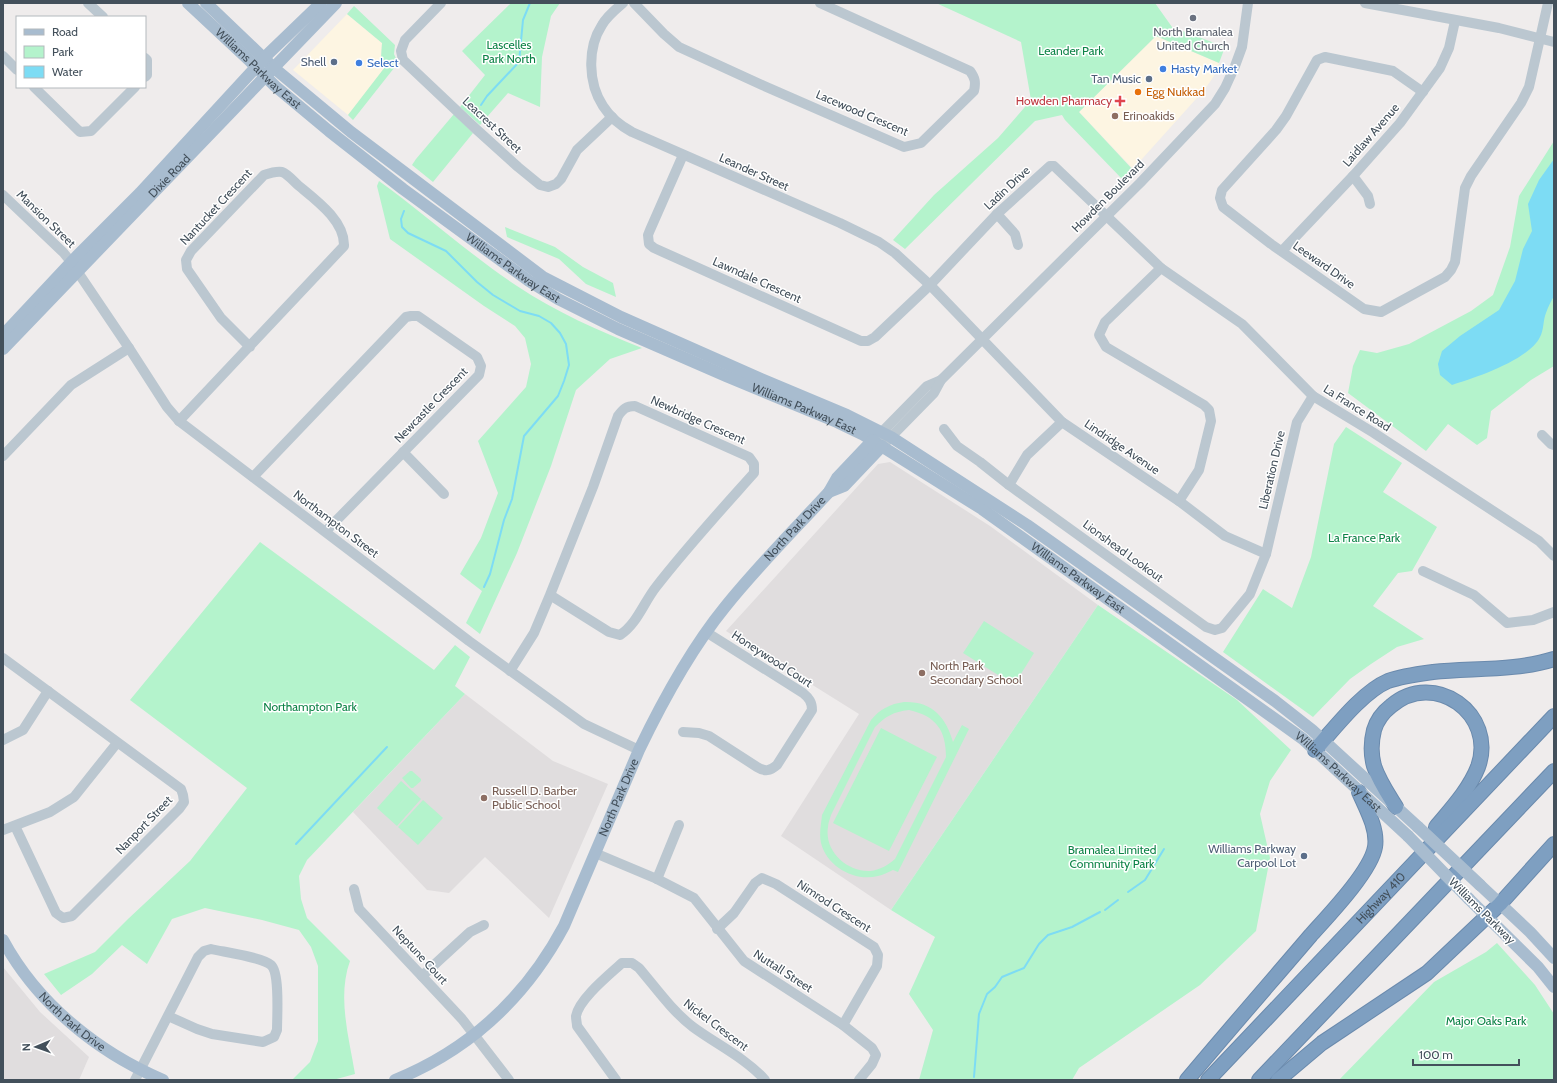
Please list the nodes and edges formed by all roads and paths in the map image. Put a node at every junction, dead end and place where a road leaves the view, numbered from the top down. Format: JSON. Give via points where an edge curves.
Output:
{"nodes":[{"id":1,"x":88,"y":3,"type":"edge"},
{"id":2,"x":188,"y":3,"type":"edge"},
{"id":3,"x":206,"y":3,"type":"edge"},
{"id":4,"x":321,"y":3,"type":"edge"},
{"id":5,"x":336,"y":3,"type":"edge"},
{"id":6,"x":441,"y":3,"type":"edge"},
{"id":7,"x":624,"y":3,"type":"edge"},
{"id":8,"x":634,"y":3,"type":"edge"},
{"id":9,"x":820,"y":3,"type":"edge"},
{"id":10,"x":1248,"y":3,"type":"edge"},
{"id":11,"x":1365,"y":3,"type":"edge"},
{"id":12,"x":1548,"y":3,"type":"edge"},
{"id":13,"x":102,"y":16,"type":"edge"},
{"id":14,"x":1455,"y":21,"type":"junction"},
{"id":15,"x":1540,"y":38,"type":"junction"},
{"id":16,"x":1554,"y":42,"type":"edge"},
{"id":17,"x":3,"y":56,"type":"edge"},
{"id":18,"x":146,"y":59,"type":"edge"},
{"id":19,"x":260,"y":63,"type":"junction"},
{"id":20,"x":16,"y":69,"type":"edge"},
{"id":21,"x":270,"y":72,"type":"junction"},
{"id":22,"x":146,"y":76,"type":"edge"},
{"id":23,"x":35,"y":88,"type":"edge"},
{"id":24,"x":134,"y":88,"type":"edge"},
{"id":25,"x":1423,"y":92,"type":"junction"},
{"id":26,"x":612,"y":117,"type":"junction"},
{"id":27,"x":683,"y":155,"type":"junction"},
{"id":28,"x":1353,"y":176,"type":"junction"},
{"id":29,"x":3,"y":196,"type":"edge"},
{"id":30,"x":1370,"y":204,"type":"dead end"},
{"id":31,"x":997,"y":214,"type":"junction"},
{"id":32,"x":1106,"y":216,"type":"junction"},
{"id":33,"x":1018,"y":245,"type":"dead end"},
{"id":34,"x":1282,"y":251,"type":"junction"},
{"id":35,"x":74,"y":267,"type":"junction"},
{"id":36,"x":1161,"y":268,"type":"junction"},
{"id":37,"x":930,"y":285,"type":"junction"},
{"id":38,"x":3,"y":335,"type":"edge"},
{"id":39,"x":981,"y":340,"type":"junction"},
{"id":40,"x":250,"y":347,"type":"junction"},
{"id":41,"x":3,"y":348,"type":"edge"},
{"id":42,"x":129,"y":348,"type":"junction"},
{"id":43,"x":1313,"y":396,"type":"junction"},
{"id":44,"x":179,"y":421,"type":"junction"},
{"id":45,"x":1062,"y":422,"type":"junction"},
{"id":46,"x":944,"y":429,"type":"dead end"},
{"id":47,"x":1542,"y":435,"type":"dead end"},
{"id":48,"x":882,"y":439,"type":"junction"},
{"id":49,"x":1554,"y":445,"type":"edge"},
{"id":50,"x":403,"y":452,"type":"junction"},
{"id":51,"x":3,"y":456,"type":"edge"},
{"id":52,"x":253,"y":477,"type":"junction"},
{"id":53,"x":1009,"y":485,"type":"junction"},
{"id":54,"x":444,"y":494,"type":"dead end"},
{"id":55,"x":1179,"y":502,"type":"junction"},
{"id":56,"x":326,"y":532,"type":"junction"},
{"id":57,"x":1266,"y":554,"type":"junction"},
{"id":58,"x":1554,"y":556,"type":"edge"},
{"id":59,"x":1423,"y":571,"type":"dead end"},
{"id":60,"x":550,"y":595,"type":"junction"},
{"id":61,"x":1554,"y":612,"type":"edge"},
{"id":62,"x":706,"y":632,"type":"junction"},
{"id":63,"x":3,"y":658,"type":"edge"},
{"id":64,"x":1554,"y":659,"type":"edge"},
{"id":65,"x":510,"y":671,"type":"junction"},
{"id":66,"x":48,"y":691,"type":"junction"},
{"id":67,"x":1554,"y":716,"type":"edge"},
{"id":68,"x":683,"y":732,"type":"dead end"},
{"id":69,"x":3,"y":740,"type":"edge"},
{"id":70,"x":117,"y":743,"type":"junction"},
{"id":71,"x":1319,"y":745,"type":"junction"},
{"id":72,"x":639,"y":750,"type":"junction"},
{"id":73,"x":1554,"y":771,"type":"edge"},
{"id":74,"x":1359,"y":792,"type":"junction"},
{"id":75,"x":1396,"y":807,"type":"junction"},
{"id":76,"x":679,"y":825,"type":"dead end"},
{"id":77,"x":15,"y":826,"type":"junction"},
{"id":78,"x":1418,"y":828,"type":"joint"},
{"id":79,"x":3,"y":830,"type":"edge"},
{"id":80,"x":1408,"y":836,"type":"joint"},
{"id":81,"x":1554,"y":844,"type":"edge"},
{"id":82,"x":595,"y":853,"type":"junction"},
{"id":83,"x":1408,"y":868,"type":"junction"},
{"id":84,"x":657,"y":879,"type":"junction"},
{"id":85,"x":354,"y":889,"type":"dead end"},
{"id":86,"x":1500,"y":904,"type":"junction"},
{"id":87,"x":1488,"y":916,"type":"junction"},
{"id":88,"x":484,"y":925,"type":"dead end"},
{"id":89,"x":717,"y":929,"type":"junction"},
{"id":90,"x":3,"y":940,"type":"edge"},
{"id":91,"x":1554,"y":958,"type":"edge"},
{"id":92,"x":422,"y":976,"type":"junction"},
{"id":93,"x":1554,"y":987,"type":"edge"},
{"id":94,"x":168,"y":1016,"type":"junction"},
{"id":95,"x":843,"y":1025,"type":"junction"},
{"id":96,"x":474,"y":1034,"type":"junction"},
{"id":97,"x":138,"y":1075,"type":"edge"},
{"id":98,"x":163,"y":1080,"type":"edge"},
{"id":99,"x":395,"y":1080,"type":"edge"},
{"id":100,"x":509,"y":1080,"type":"edge"},
{"id":101,"x":616,"y":1080,"type":"edge"},
{"id":102,"x":765,"y":1080,"type":"edge"},
{"id":103,"x":858,"y":1080,"type":"edge"},
{"id":104,"x":1187,"y":1080,"type":"edge"},
{"id":105,"x":1208,"y":1080,"type":"edge"},
{"id":106,"x":1259,"y":1080,"type":"edge"},
{"id":107,"x":1278,"y":1080,"type":"edge"}],
"edges":[{"from":1,"to":13,"type":"street"},
{"from":2,"to":19,"type":"main road","name":"Williams Parkway East"},
{"from":3,"to":19,"type":"main road","name":"Williams Parkway East"},
{"from":4,"to":19,"type":"main road","name":"Dixie Road"},
{"from":5,"to":21,"type":"main road","name":"Dixie Road"},
{"from":6,"to":26,"type":"street","name":"Leacrest Street","via":[[405,40],[401,51],[403,60],[540,185],[556,184],[577,150]]},
{"from":7,"to":26,"type":"street","name":"Leander Street","via":[[602,24],[594,39],[591,61],[593,84],[603,107]]},
{"from":8,"to":9,"type":"street","name":"Lacewood Crescent","via":[[679,46],[904,147],[921,143],[974,91],[976,84],[970,71]]},
{"from":10,"to":32,"type":"street","name":"Howden Boulevard","via":[[1242,47],[1225,88],[1215,104]]},
{"from":11,"to":14,"type":"street"},
{"from":12,"to":15,"type":"street","name":"Leeward Drive"},
{"from":14,"to":15,"type":"street"},
{"from":14,"to":25,"type":"street","name":"Laidlaw Avenue","via":[[1449,48],[1440,68]]},
{"from":15,"to":16,"type":"street"},
{"from":15,"to":34,"type":"street","name":"Leeward Drive","via":[[1528,87],[1521,103],[1465,188],[1455,262],[1445,277],[1381,312],[1364,309]]},
{"from":17,"to":20,"type":"street"},
{"from":18,"to":22,"type":"street"},
{"from":19,"to":21,"type":"main road","name":"Williams Parkway East"},
{"from":19,"to":35,"type":"main road","name":"Dixie Road"},
{"from":21,"to":35,"type":"main road","name":"Dixie Road"},
{"from":21,"to":48,"type":"main road","name":"Williams Parkway East","via":[[329,132],[529,281],[558,299],[618,329],[726,376]]},
{"from":23,"to":24,"type":"street","via":[[80,132],[91,130]]},
{"from":25,"to":28,"type":"street","name":"Laidlaw Avenue","via":[[1400,123]]},
{"from":25,"to":34,"type":"street","name":"Leeward Drive","via":[[1393,71],[1325,57],[1317,60],[1286,116],[1222,190],[1220,198],[1223,207]]},
{"from":26,"to":27,"type":"street","name":"Leander Street","via":[[632,132]]},
{"from":27,"to":37,"type":"street","name":"Leander Street","via":[[879,242]]},
{"from":27,"to":37,"type":"street","name":"Lawndale Crescent","via":[[648,235],[654,248],[861,340],[875,337]]},
{"from":28,"to":30,"type":"street","via":[[1368,196]]},
{"from":28,"to":34,"type":"street","name":"Laidlaw Avenue"},
{"from":29,"to":35,"type":"street","name":"Mansion Street","via":[[63,252]]},
{"from":31,"to":32,"type":"street","name":"Ladin Drive","via":[[1050,166],[1054,166]]},
{"from":31,"to":33,"type":"street","via":[[1015,234]]},
{"from":31,"to":37,"type":"street","name":"Ladin Drive"},
{"from":32,"to":36,"type":"street","name":"La France Road"},
{"from":32,"to":39,"type":"street","name":"Howden Boulevard"},
{"from":35,"to":38,"type":"main road","name":"Dixie Road"},
{"from":35,"to":41,"type":"main road","name":"Dixie Road"},
{"from":35,"to":42,"type":"street","name":"Northampton Street"},
{"from":36,"to":43,"type":"street","name":"La France Road","via":[[1242,324]]},
{"from":36,"to":55,"type":"street","via":[[1105,322],[1099,335],[1106,347],[1209,410],[1211,421],[1199,470]]},
{"from":37,"to":39,"type":"street","name":"Leander Street"},
{"from":39,"to":45,"type":"street","name":"Lindridge Avenue"},
{"from":39,"to":48,"type":"street","name":"Howden Boulevard","via":[[941,380],[934,393]]},
{"from":40,"to":40,"type":"street","name":"Nantucket Crescent","via":[[344,246],[345,238],[326,209],[283,172],[264,175],[191,251],[186,260],[186,269],[221,318]]},
{"from":40,"to":44,"type":"street","name":"Nantucket Crescent"},
{"from":42,"to":44,"type":"street","name":"Northampton Street","via":[[167,408]]},
{"from":42,"to":51,"type":"street","via":[[71,385]]},
{"from":43,"to":57,"type":"street","name":"Liberation Drive","via":[[1297,422]]},
{"from":43,"to":58,"type":"street","name":"La France Road","via":[[1539,541]]},
{"from":44,"to":52,"type":"street","name":"Northampton Street"},
{"from":45,"to":53,"type":"street","via":[[1027,455]]},
{"from":45,"to":55,"type":"street","name":"Lindridge Avenue"},
{"from":46,"to":53,"type":"street","name":"Lionshead Lookout","via":[[957,446]]},
{"from":47,"to":49,"type":"street"},
{"from":48,"to":62,"type":"main road","name":"North Park Drive","via":[[844,486],[829,492],[730,601]]},
{"from":48,"to":71,"type":"main road","name":"Williams Parkway East","via":[[1027,525],[1275,700]]},
{"from":50,"to":52,"type":"street","name":"Newcastle Crescent","via":[[479,375],[481,366],[477,358],[418,316],[403,320]]},
{"from":50,"to":54,"type":"street"},
{"from":50,"to":56,"type":"street","name":"Newcastle Crescent"},
{"from":52,"to":56,"type":"street","name":"Northampton Street"},
{"from":53,"to":57,"type":"street","name":"Lionshead Lookout","via":[[1206,627],[1215,630],[1222,628],[1250,594]]},
{"from":55,"to":57,"type":"street","name":"Lindridge Avenue","via":[[1226,536]]},
{"from":56,"to":65,"type":"street","name":"Northampton Street"},
{"from":59,"to":61,"type":"street","via":[[1474,596],[1506,623],[1533,620]]},
{"from":60,"to":60,"type":"street","name":"Newbridge Crescent","via":[[618,416],[623,409],[635,406],[749,457],[754,464],[754,473],[655,588],[628,630],[620,635],[609,632]]},
{"from":60,"to":65,"type":"street","name":"Newbridge Crescent","via":[[534,633]]},
{"from":62,"to":68,"type":"street","name":"Honeywood Court","via":[[803,693],[809,698],[812,710],[777,765],[768,771],[762,770],[708,736]]},
{"from":62,"to":72,"type":"main road","name":"North Park Drive","via":[[652,722]]},
{"from":63,"to":66,"type":"street","name":"Nanport Street"},
{"from":64,"to":71,"type":"highway","via":[[1508,667],[1412,674],[1388,682],[1362,700]]},
{"from":65,"to":72,"type":"street","name":"Northampton Street","via":[[584,724]]},
{"from":66,"to":69,"type":"street","via":[[23,730]]},
{"from":66,"to":70,"type":"street","name":"Nanport Street"},
{"from":67,"to":83,"type":"highway","name":"Highway 410"},
{"from":70,"to":77,"type":"street","via":[[74,797],[50,812]]},
{"from":70,"to":77,"type":"street","name":"Nanport Street","via":[[181,789],[184,802],[72,916],[63,918],[56,913]]},
{"from":71,"to":74,"type":"main road","name":"Williams Parkway East"},
{"from":71,"to":75,"type":"main road","name":"Williams Parkway East"},
{"from":72,"to":82,"type":"main road","name":"North Park Drive"},
{"from":73,"to":106,"type":"highway"},
{"from":74,"to":80,"type":"main road","name":"Williams Parkway East"},
{"from":74,"to":104,"type":"highway","via":[[1375,837],[1372,856],[1356,882]]},
{"from":75,"to":78,"type":"main road","name":"Williams Parkway East"},
{"from":75,"to":83,"type":"highway","via":[[1379,779],[1372,758],[1372,741],[1379,718],[1396,701],[1412,694],[1440,694],[1456,701],[1465,708],[1477,726],[1481,747],[1478,767],[1456,802],[1415,854]]},
{"from":76,"to":84,"type":"street"},
{"from":77,"to":79,"type":"street"},
{"from":78,"to":86,"type":"main road","name":"Williams Parkway","bridge":true},
{"from":80,"to":87,"type":"main road","name":"Williams Parkway","bridge":true},
{"from":81,"to":86,"type":"highway"},
{"from":82,"to":84,"type":"street","name":"Nuttall Street"},
{"from":82,"to":96,"type":"main road","name":"North Park Drive","via":[[564,926],[539,966],[514,999]]},
{"from":83,"to":105,"type":"highway","name":"Highway 410"},
{"from":84,"to":89,"type":"street","name":"Nuttall Street","via":[[694,898]]},
{"from":85,"to":92,"type":"street","name":"Neptune Court","via":[[359,909]]},
{"from":86,"to":87,"type":"highway"},
{"from":86,"to":91,"type":"main road","name":"Williams Parkway"},
{"from":87,"to":93,"type":"main road","name":"Williams Parkway"},
{"from":87,"to":107,"type":"highway","via":[[1427,973],[1322,1043]]},
{"from":88,"to":92,"type":"street","via":[[470,932]]},
{"from":89,"to":95,"type":"street","name":"Nuttall Street","via":[[744,961]]},
{"from":89,"to":95,"type":"street","name":"Nimrod Crescent","via":[[734,913],[755,883],[762,878],[776,884],[874,947],[878,955],[878,966]]},
{"from":90,"to":97,"type":"main road","name":"North Park Drive","via":[[40,993],[71,1023]]},
{"from":92,"to":96,"type":"street","name":"Neptune Court"},
{"from":94,"to":94,"type":"street","via":[[198,956],[204,951],[211,950],[264,961],[272,966],[276,975],[277,1030],[274,1037],[263,1042],[212,1034]]},
{"from":94,"to":97,"type":"street"},
{"from":95,"to":103,"type":"street","name":"Nuttall Street","via":[[872,1048],[876,1056]]},
{"from":96,"to":99,"type":"main road","name":"North Park Drive","via":[[440,1058]]},
{"from":96,"to":100,"type":"street","name":"Neptune Court"},
{"from":97,"to":98,"type":"main road","name":"North Park Drive"},
{"from":101,"to":102,"type":"street","name":"Nickel Crescent","via":[[577,1026],[576,1018],[592,990],[622,963],[632,962],[674,1011],[754,1069]]}]}
